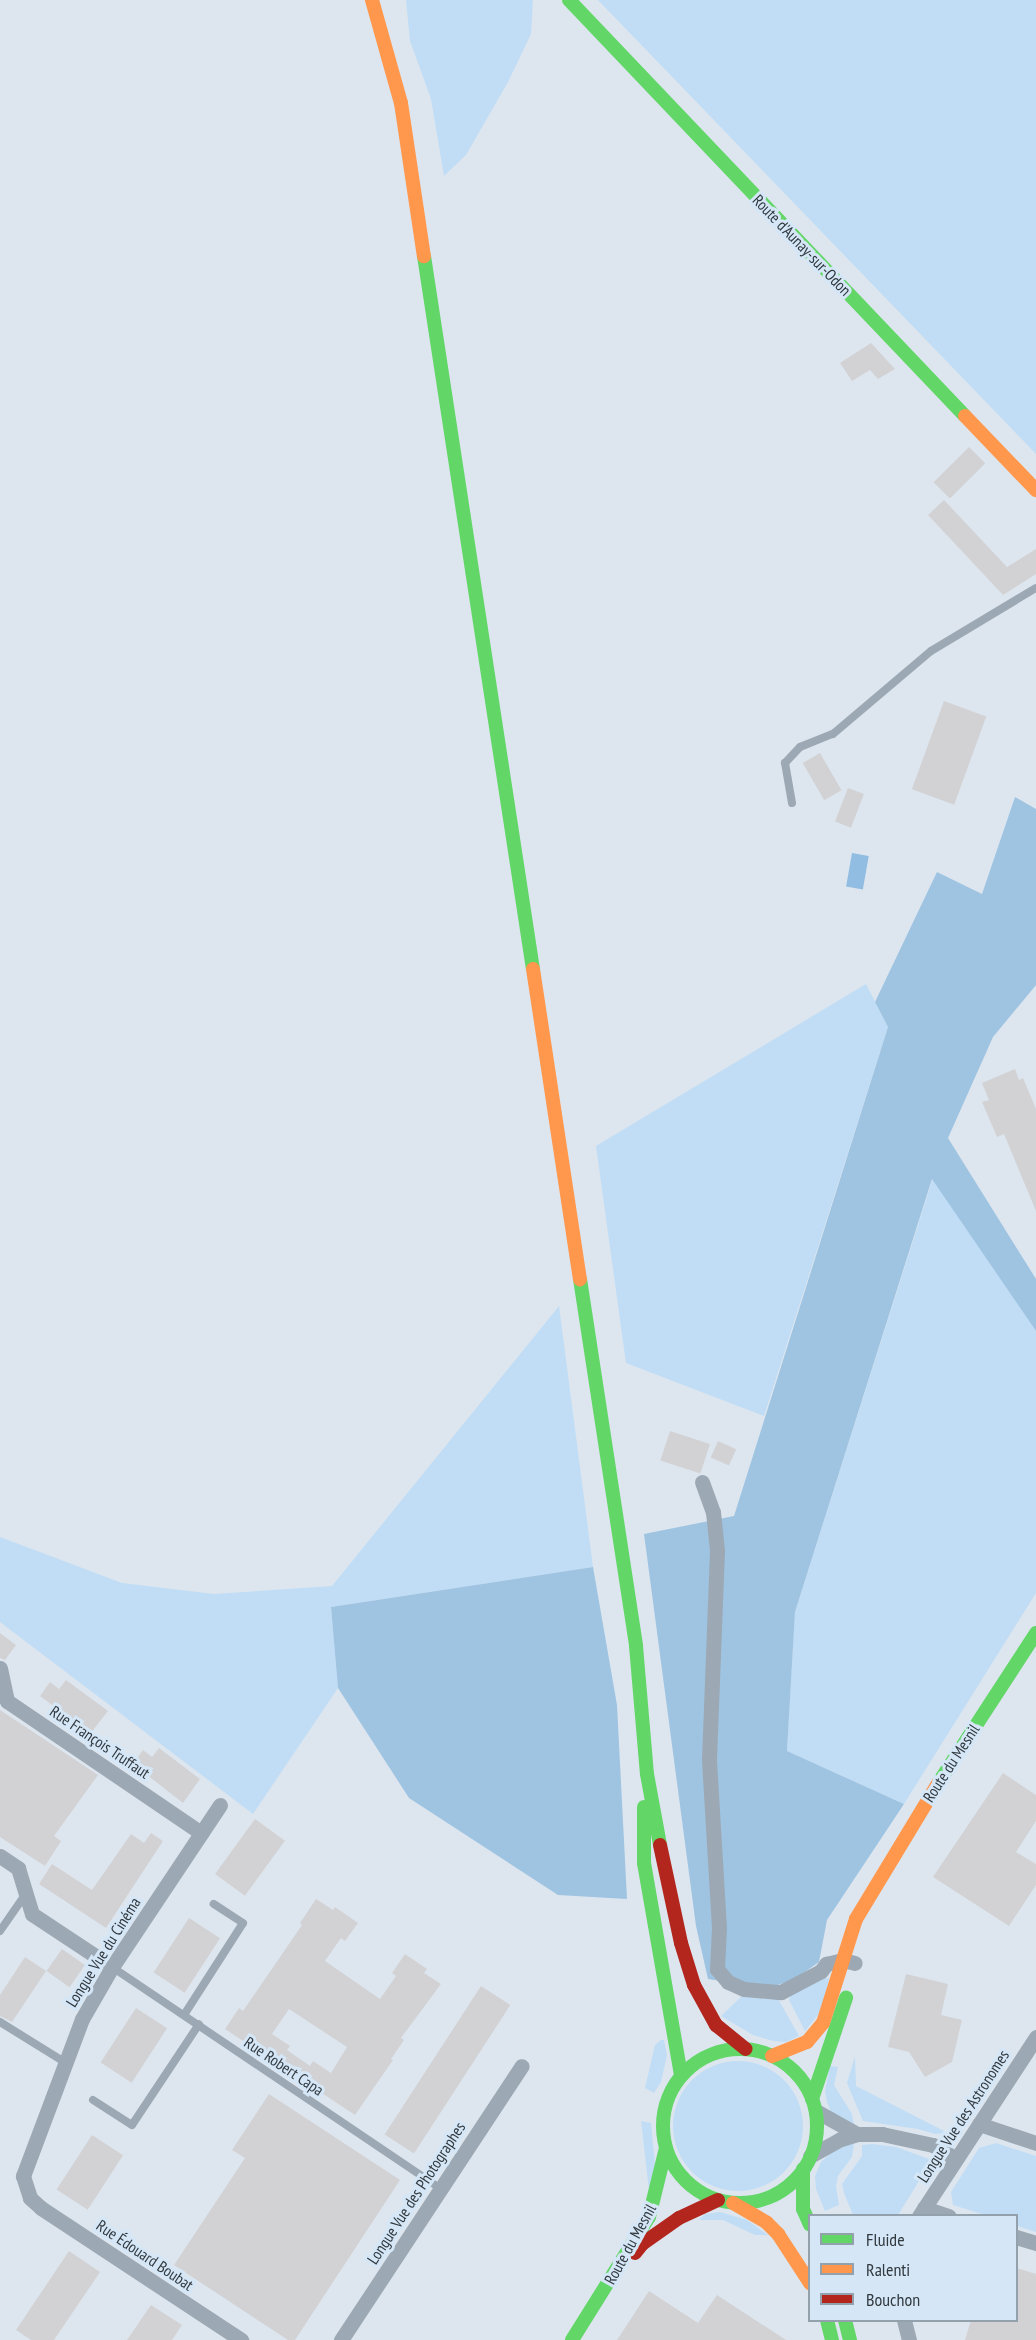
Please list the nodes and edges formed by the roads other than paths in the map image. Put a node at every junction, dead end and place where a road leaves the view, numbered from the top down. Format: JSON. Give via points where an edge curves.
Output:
{"nodes":[{"id":1,"x":372,"y":0,"type":"edge"},
{"id":2,"x":569,"y":0,"type":"edge"},
{"id":3,"x":1036,"y":490,"type":"edge"},
{"id":4,"x":1036,"y":588,"type":"edge"},
{"id":5,"x":792,"y":803,"type":"dead end"},
{"id":6,"x":702,"y":1482,"type":"dead end"},
{"id":7,"x":1036,"y":1633,"type":"edge"},
{"id":8,"x":0,"y":1668,"type":"edge"},
{"id":9,"x":647,"y":1774,"type":"junction"},
{"id":10,"x":220,"y":1805,"type":"dead end"},
{"id":11,"x":201,"y":1833,"type":"junction"},
{"id":12,"x":0,"y":1857,"type":"edge"},
{"id":13,"x":26,"y":1893,"type":"junction"},
{"id":14,"x":214,"y":1904,"type":"dead end"},
{"id":15,"x":0,"y":1931,"type":"edge"},
{"id":16,"x":849,"y":1962,"type":"junction"},
{"id":17,"x":112,"y":1967,"type":"junction"},
{"id":18,"x":184,"y":2015,"type":"junction"},
{"id":19,"x":0,"y":2022,"type":"edge"},
{"id":20,"x":199,"y":2024,"type":"junction"},
{"id":21,"x":1036,"y":2037,"type":"edge"},
{"id":22,"x":746,"y":2049,"type":"junction"},
{"id":23,"x":772,"y":2056,"type":"junction"},
{"id":24,"x":66,"y":2063,"type":"junction"},
{"id":25,"x":522,"y":2066,"type":"dead end"},
{"id":26,"x":681,"y":2076,"type":"junction"},
{"id":27,"x":93,"y":2100,"type":"dead end"},
{"id":28,"x":814,"y":2105,"type":"junction"},
{"id":29,"x":979,"y":2124,"type":"junction"},
{"id":30,"x":857,"y":2134,"type":"junction"},
{"id":31,"x":1036,"y":2143,"type":"edge"},
{"id":32,"x":666,"y":2148,"type":"junction"},
{"id":33,"x":956,"y":2159,"type":"junction"},
{"id":34,"x":807,"y":2163,"type":"junction"},
{"id":35,"x":441,"y":2189,"type":"junction"},
{"id":36,"x":30,"y":2198,"type":"joint"},
{"id":37,"x":718,"y":2200,"type":"junction"},
{"id":38,"x":733,"y":2203,"type":"junction"},
{"id":39,"x":922,"y":2212,"type":"edge"},
{"id":40,"x":808,"y":2220,"type":"edge"},
{"id":41,"x":1018,"y":2237,"type":"edge"},
{"id":42,"x":1036,"y":2243,"type":"edge"},
{"id":43,"x":808,"y":2280,"type":"edge"},
{"id":44,"x":596,"y":2303,"type":"junction"},
{"id":45,"x":828,"y":2322,"type":"edge"},
{"id":46,"x":846,"y":2322,"type":"edge"},
{"id":47,"x":904,"y":2322,"type":"edge"},
{"id":48,"x":241,"y":2340,"type":"edge"},
{"id":49,"x":341,"y":2340,"type":"edge"},
{"id":50,"x":572,"y":2340,"type":"edge"},
{"id":51,"x":832,"y":2340,"type":"edge"},
{"id":52,"x":850,"y":2340,"type":"edge"},
{"id":53,"x":909,"y":2340,"type":"edge"}],
"edges":[{"from":1,"to":9,"type":"main road","via":[[401,103],[636,1646]]},
{"from":2,"to":3,"type":"main road","name":"Route d'Aunay-sur-Odon"},
{"from":4,"to":5,"type":"lane","via":[[931,651],[834,734],[800,747],[785,763]]},
{"from":6,"to":16,"type":"street","via":[[713,1512],[717,1551],[709,1760],[719,1928],[717,1969],[728,1982],[744,1989],[781,1992],[821,1971],[826,1964]]},
{"from":7,"to":16,"type":"main road","name":"Route du Mesnil","via":[[869,1895],[856,1919]]},
{"from":8,"to":11,"type":"street","name":"Rue François Truffaut","via":[[7,1701]]},
{"from":9,"to":22,"type":"main road","via":[[673,1908],[694,1985],[716,2025]]},
{"from":9,"to":26,"type":"main road","via":[[644,1863]]},
{"from":10,"to":11,"type":"street","name":"Longue Vue du Cinéma"},
{"from":11,"to":17,"type":"street","name":"Longue Vue du Cinéma"},
{"from":12,"to":13,"type":"street","via":[[18,1869]]},
{"from":13,"to":15,"type":"lane"},
{"from":13,"to":17,"type":"street","via":[[32,1914]]},
{"from":14,"to":18,"type":"lane","via":[[243,1923]]},
{"from":16,"to":23,"type":"main road","name":"Route du Mesnil","via":[[823,2024],[807,2042]]},
{"from":16,"to":28,"type":"main road","name":"Route du Mesnil","via":[[838,2026],[817,2078]]},
{"from":17,"to":18,"type":"lane","name":"Rue Robert Capa"},
{"from":17,"to":24,"type":"street","name":"Longue Vue du Cinéma","via":[[82,2019]]},
{"from":18,"to":20,"type":"lane","name":"Rue Robert Capa"},
{"from":19,"to":24,"type":"lane"},
{"from":20,"to":27,"type":"lane","via":[[132,2125]]},
{"from":20,"to":35,"type":"lane","name":"Rue Robert Capa"},
{"from":21,"to":29,"type":"street","name":"Longue Vue des Astronomes"},
{"from":22,"to":23,"type":"main road"},
{"from":22,"to":26,"type":"main road","via":[[710,2054]]},
{"from":23,"to":28,"type":"main road","via":[[796,2073]]},
{"from":24,"to":36,"type":"street","name":"Longue Vue du Cinéma","via":[[23,2176]]},
{"from":25,"to":35,"type":"street","name":"Longue Vue des Photographes"},
{"from":26,"to":32,"type":"main road","via":[[672,2088],[663,2118]]},
{"from":28,"to":30,"type":"street"},
{"from":28,"to":34,"type":"main road","via":[[815,2142]]},
{"from":29,"to":31,"type":"street"},
{"from":29,"to":33,"type":"street","name":"Longue Vue des Astronomes"},
{"from":30,"to":33,"type":"street","via":[[882,2134],[933,2145]]},
{"from":30,"to":34,"type":"street","via":[[834,2142]]},
{"from":32,"to":37,"type":"main road","via":[[685,2181]]},
{"from":32,"to":44,"type":"main road","name":"Route du Mesnil","via":[[649,2217]]},
{"from":33,"to":39,"type":"street","name":"Longue Vue des Astronomes"},
{"from":34,"to":38,"type":"main road","via":[[790,2184],[773,2196]]},
{"from":34,"to":40,"type":"main road","via":[[801,2189]]},
{"from":35,"to":49,"type":"street","name":"Longue Vue des Photographes"},
{"from":36,"to":48,"type":"street","name":"Rue Édouard Boubat"},
{"from":37,"to":38,"type":"main road"},
{"from":37,"to":44,"type":"main road","name":"Route du Mesnil","via":[[679,2218],[642,2244]]},
{"from":38,"to":43,"type":"main road","via":[[778,2234]]},
{"from":41,"to":42,"type":"street"},
{"from":44,"to":50,"type":"main road","name":"Route du Mesnil"},
{"from":45,"to":51,"type":"main road"},
{"from":46,"to":52,"type":"main road"},
{"from":47,"to":53,"type":"street"}]}
